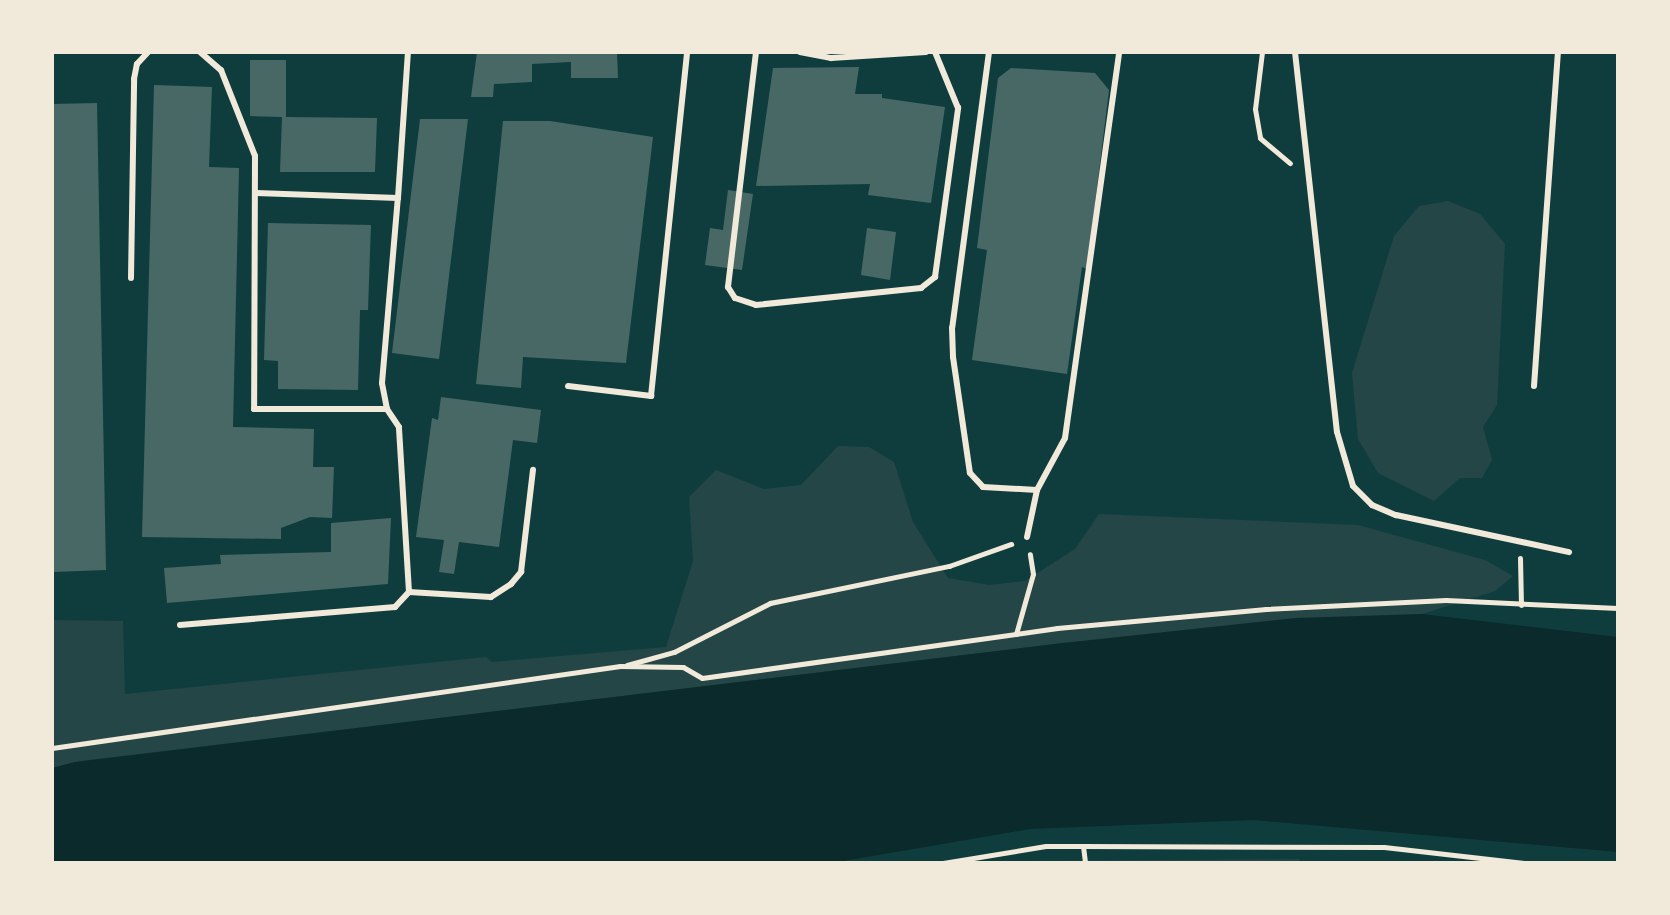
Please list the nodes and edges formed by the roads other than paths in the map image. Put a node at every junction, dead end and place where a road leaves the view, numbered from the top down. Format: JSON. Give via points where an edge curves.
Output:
{"nodes":[{"id":1,"x":148,"y":52,"type":"edge"},
{"id":2,"x":200,"y":52,"type":"edge"},
{"id":3,"x":408,"y":52,"type":"edge"},
{"id":4,"x":687,"y":52,"type":"edge"},
{"id":5,"x":756,"y":52,"type":"edge"},
{"id":6,"x":800,"y":52,"type":"edge"},
{"id":7,"x":926,"y":52,"type":"edge"},
{"id":8,"x":935,"y":52,"type":"edge"},
{"id":9,"x":989,"y":52,"type":"edge"},
{"id":10,"x":1119,"y":52,"type":"edge"},
{"id":11,"x":1295,"y":52,"type":"edge"},
{"id":12,"x":1558,"y":52,"type":"edge"},
{"id":13,"x":256,"y":193,"type":"junction"},
{"id":14,"x":398,"y":198,"type":"junction"},
{"id":15,"x":131,"y":278,"type":"dead end"},
{"id":16,"x":568,"y":386,"type":"dead end"},
{"id":17,"x":1534,"y":386,"type":"dead end"},
{"id":18,"x":387,"y":409,"type":"junction"},
{"id":19,"x":533,"y":470,"type":"dead end"},
{"id":20,"x":1037,"y":490,"type":"junction"},
{"id":21,"x":1027,"y":537,"type":"road end"},
{"id":22,"x":1569,"y":552,"type":"dead end"},
{"id":23,"x":409,"y":592,"type":"junction"},
{"id":24,"x":180,"y":625,"type":"dead end"}],
"edges":[{"from":1,"to":15,"type":"lane","via":[[137,64],[134,79]]},
{"from":2,"to":13,"type":"lane","via":[[221,70],[255,156]]},
{"from":3,"to":14,"type":"lane"},
{"from":4,"to":16,"type":"lane","via":[[651,396]]},
{"from":5,"to":8,"type":"lane","via":[[728,287],[735,298],[756,305],[921,288],[935,277],[958,108]]},
{"from":6,"to":7,"type":"lane","via":[[831,58]]},
{"from":9,"to":20,"type":"lane","via":[[952,328],[953,357],[970,473],[983,487]]},
{"from":10,"to":20,"type":"lane","via":[[1065,438]]},
{"from":11,"to":22,"type":"lane","via":[[1337,432],[1353,486],[1372,505],[1396,515]]},
{"from":12,"to":17,"type":"lane"},
{"from":13,"to":14,"type":"lane"},
{"from":13,"to":18,"type":"lane","via":[[254,409]]},
{"from":14,"to":18,"type":"lane","via":[[382,383]]},
{"from":18,"to":23,"type":"lane","via":[[399,427]]},
{"from":19,"to":23,"type":"lane","via":[[521,572],[511,584],[491,597]]},
{"from":20,"to":21,"type":"lane"},
{"from":23,"to":24,"type":"lane","via":[[395,607]]}]}
